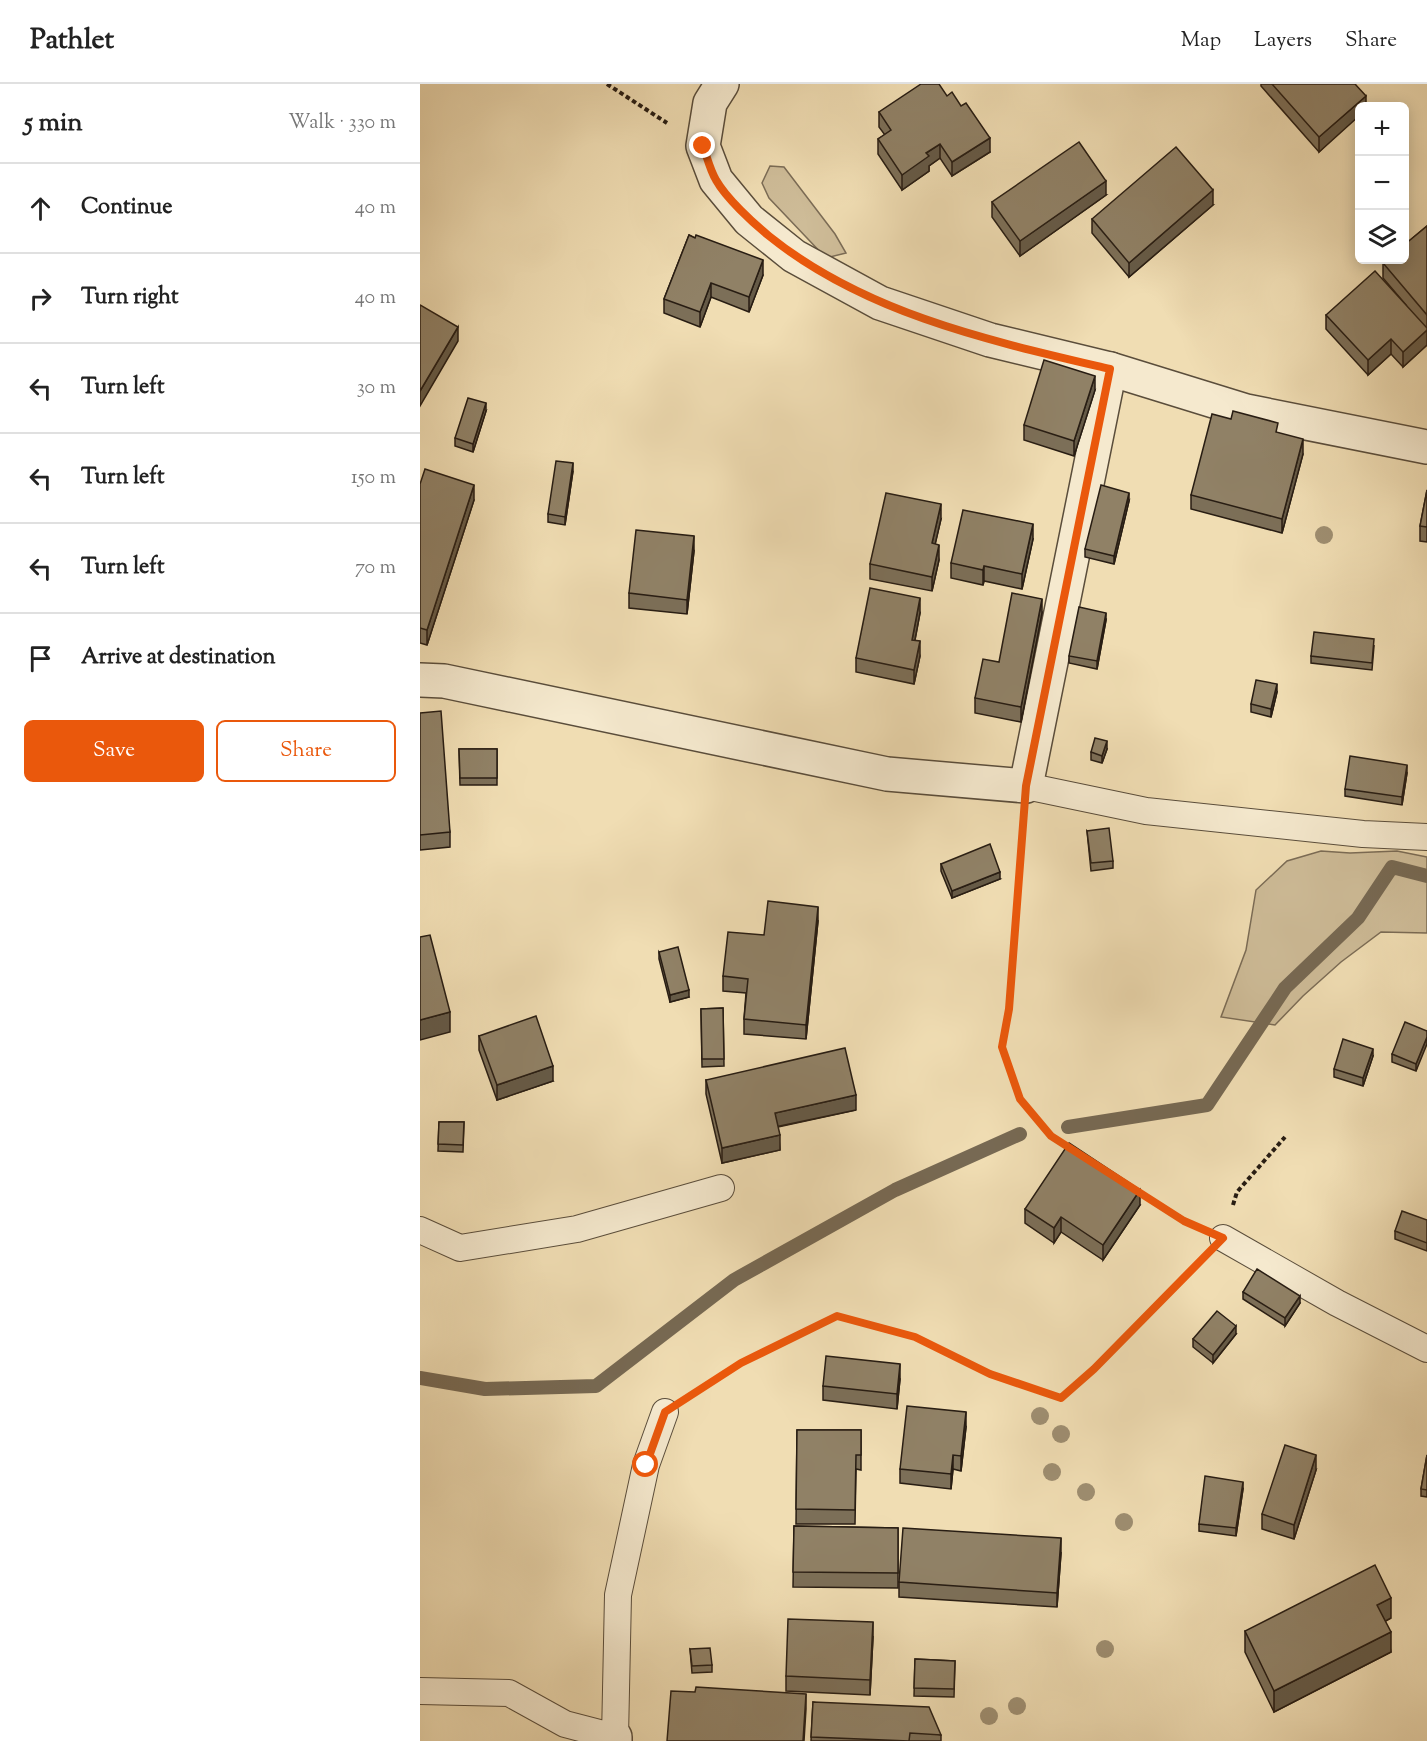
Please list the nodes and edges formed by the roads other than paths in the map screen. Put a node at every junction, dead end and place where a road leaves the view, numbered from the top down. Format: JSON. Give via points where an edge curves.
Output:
{"nodes":[{"id":1,"x":722,"y":84,"type":"edge"},
{"id":2,"x":1110,"y":369,"type":"junction"},
{"id":3,"x":1427,"y":447,"type":"edge"},
{"id":4,"x":420,"y":680,"type":"edge"},
{"id":5,"x":1026,"y":786,"type":"junction"},
{"id":6,"x":1427,"y":837,"type":"edge"},
{"id":7,"x":721,"y":1188,"type":"dead end"},
{"id":8,"x":420,"y":1230,"type":"edge"},
{"id":9,"x":1223,"y":1238,"type":"road end"},
{"id":10,"x":1427,"y":1349,"type":"edge"},
{"id":11,"x":665,"y":1412,"type":"road end"},
{"id":12,"x":420,"y":1691,"type":"edge"},
{"id":13,"x":615,"y":1739,"type":"edge"}],
"edges":[{"from":1,"to":2,"type":"street","via":[[710,103],[703,146],[716,180],[749,220],[794,256],[880,303],[990,340]]},
{"from":2,"to":3,"type":"street","via":[[1246,411]]},
{"from":2,"to":5,"type":"street"},
{"from":4,"to":5,"type":"street","via":[[444,681],[887,774]]},
{"from":5,"to":6,"type":"lane","via":[[1146,811]]},
{"from":7,"to":8,"type":"lane","via":[[577,1229],[460,1248]]},
{"from":9,"to":10,"type":"lane"},
{"from":11,"to":13,"type":"lane","via":[[646,1465],[618,1595]]},
{"from":12,"to":13,"type":"lane","via":[[509,1693],[565,1724]]}]}
